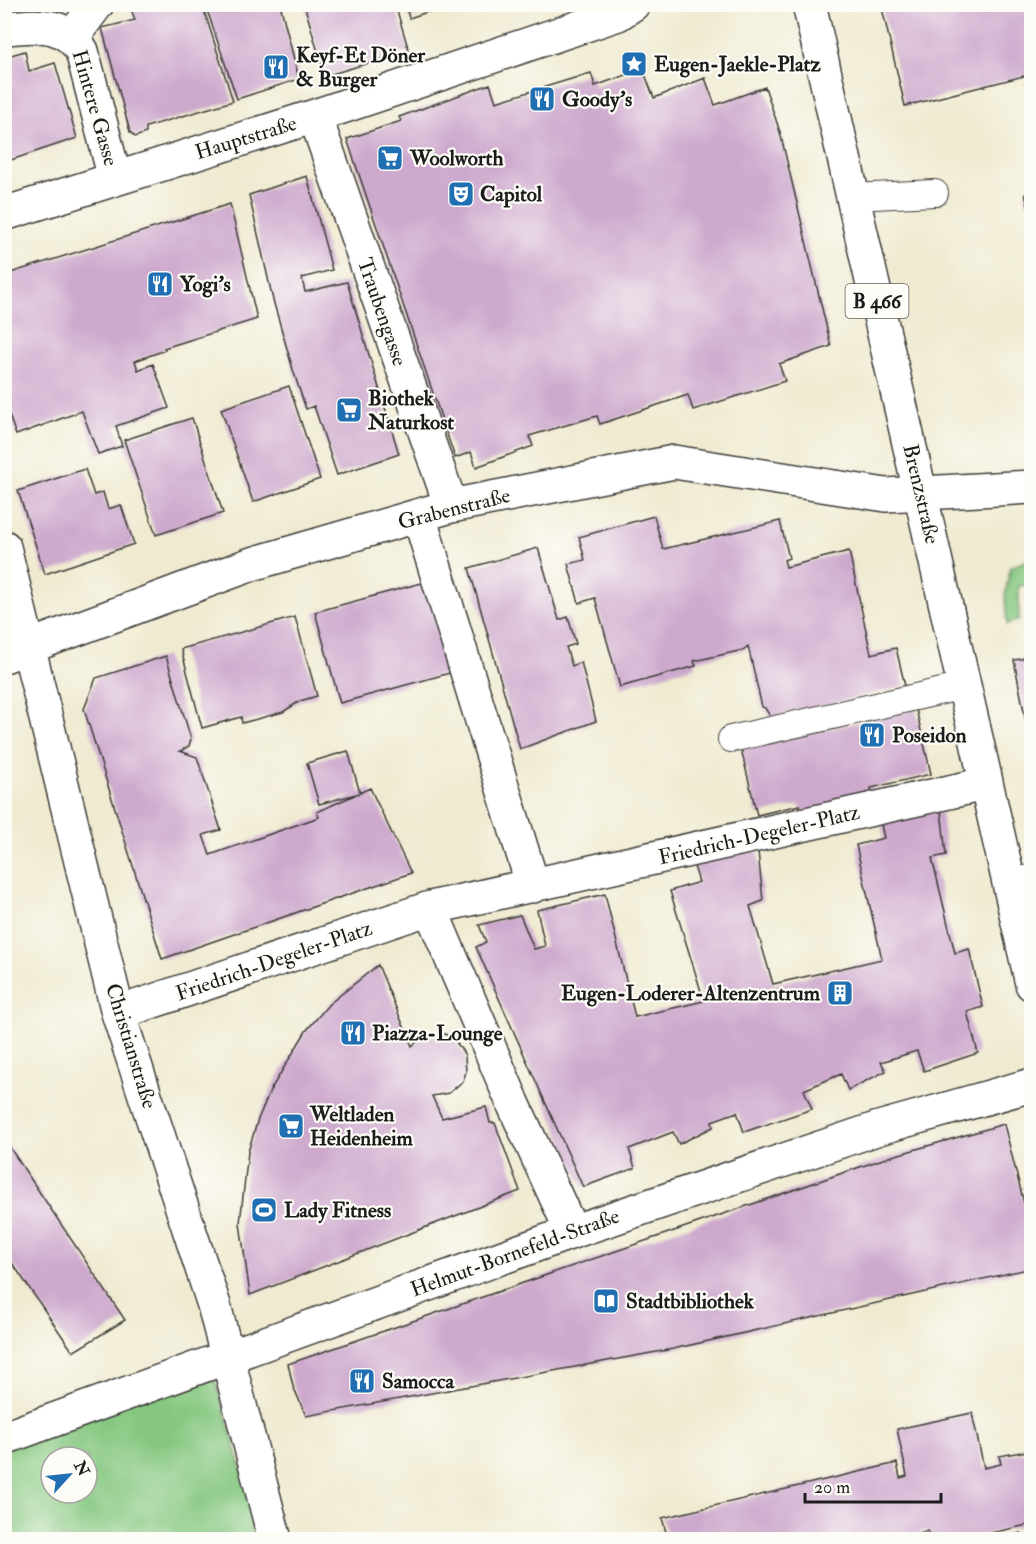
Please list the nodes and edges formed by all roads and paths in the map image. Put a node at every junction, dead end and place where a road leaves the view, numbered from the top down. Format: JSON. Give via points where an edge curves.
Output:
{"nodes":[{"id":1,"x":97,"y":4,"type":"edge"},
{"id":2,"x":633,"y":4,"type":"edge"},
{"id":3,"x":810,"y":4,"type":"edge"},
{"id":4,"x":4,"y":28,"type":"edge"},
{"id":5,"x":73,"y":36,"type":"junction"},
{"id":6,"x":315,"y":116,"type":"junction"},
{"id":7,"x":115,"y":179,"type":"junction"},
{"id":8,"x":935,"y":193,"type":"dead end"},
{"id":9,"x":853,"y":197,"type":"junction"},
{"id":10,"x":4,"y":214,"type":"edge"},
{"id":11,"x":1032,"y":487,"type":"edge"},
{"id":12,"x":920,"y":493,"type":"junction"},
{"id":13,"x":451,"y":506,"type":"junction"},
{"id":14,"x":419,"y":516,"type":"junction"},
{"id":15,"x":4,"y":547,"type":"edge"},
{"id":16,"x":17,"y":652,"type":"edge"},
{"id":17,"x":964,"y":686,"type":"junction"},
{"id":18,"x":730,"y":740,"type":"dead end"},
{"id":19,"x":985,"y":784,"type":"junction"},
{"id":20,"x":1020,"y":879,"type":"edge"},
{"id":21,"x":533,"y":886,"type":"junction"},
{"id":22,"x":430,"y":909,"type":"junction"},
{"id":23,"x":1032,"y":984,"type":"edge"},
{"id":24,"x":118,"y":1013,"type":"junction"},
{"id":25,"x":1032,"y":1085,"type":"edge"},
{"id":26,"x":572,"y":1232,"type":"junction"},
{"id":27,"x":228,"y":1356,"type":"junction"},
{"id":28,"x":4,"y":1438,"type":"edge"},
{"id":29,"x":275,"y":1539,"type":"edge"}],
"edges":[{"from":1,"to":5,"type":"street"},
{"from":2,"to":6,"type":"street","name":"Hauptstraße","via":[[618,14]]},
{"from":3,"to":9,"type":"street","name":"Brenzstraße","number":"B 466"},
{"from":4,"to":5,"type":"street","name":"Hintere Gasse","via":[[42,26]]},
{"from":5,"to":7,"type":"street","name":"Hintere Gasse","via":[[82,51]]},
{"from":6,"to":7,"type":"street","name":"Hauptstraße"},
{"from":6,"to":13,"type":"street","name":"Traubengasse"},
{"from":7,"to":10,"type":"street","name":"Hauptstraße"},
{"from":8,"to":9,"type":"lane"},
{"from":9,"to":12,"type":"street","name":"Brenzstraße","number":"B 466"},
{"from":11,"to":12,"type":"street","name":"Grabenstraße"},
{"from":12,"to":13,"type":"street","name":"Grabenstraße","via":[[886,495],[674,462]]},
{"from":12,"to":17,"type":"street","name":"Brenzstraße","number":"B 466"},
{"from":13,"to":14,"type":"street","name":"Grabenstraße"},
{"from":14,"to":16,"type":"street","name":"Grabenstraße","via":[[252,564]]},
{"from":14,"to":21,"type":"street"},
{"from":15,"to":16,"type":"street","name":"Christianstraße"},
{"from":16,"to":24,"type":"street","name":"Christianstraße"},
{"from":17,"to":18,"type":"lane"},
{"from":17,"to":19,"type":"street","name":"Brenzstraße","number":"B 466"},
{"from":19,"to":20,"type":"street","name":"Brenzstraße","number":"B 466"},
{"from":19,"to":21,"type":"street","name":"Friedrich-Degeler-Platz"},
{"from":20,"to":23,"type":"street","name":"Brenzstraße","number":"B 466"},
{"from":21,"to":22,"type":"street","name":"Friedrich-Degeler-Platz"},
{"from":22,"to":24,"type":"street","name":"Friedrich-Degeler-Platz"},
{"from":22,"to":26,"type":"street"},
{"from":24,"to":27,"type":"street","name":"Christianstraße"},
{"from":25,"to":26,"type":"street","name":"Helmut-Bornefeld-Straße","via":[[879,1128]]},
{"from":26,"to":27,"type":"street","name":"Helmut-Bornefeld-Straße"},
{"from":27,"to":28,"type":"street","name":"Helmut-Bornefeld-Straße"},
{"from":27,"to":29,"type":"street","name":"Christianstraße"}]}
